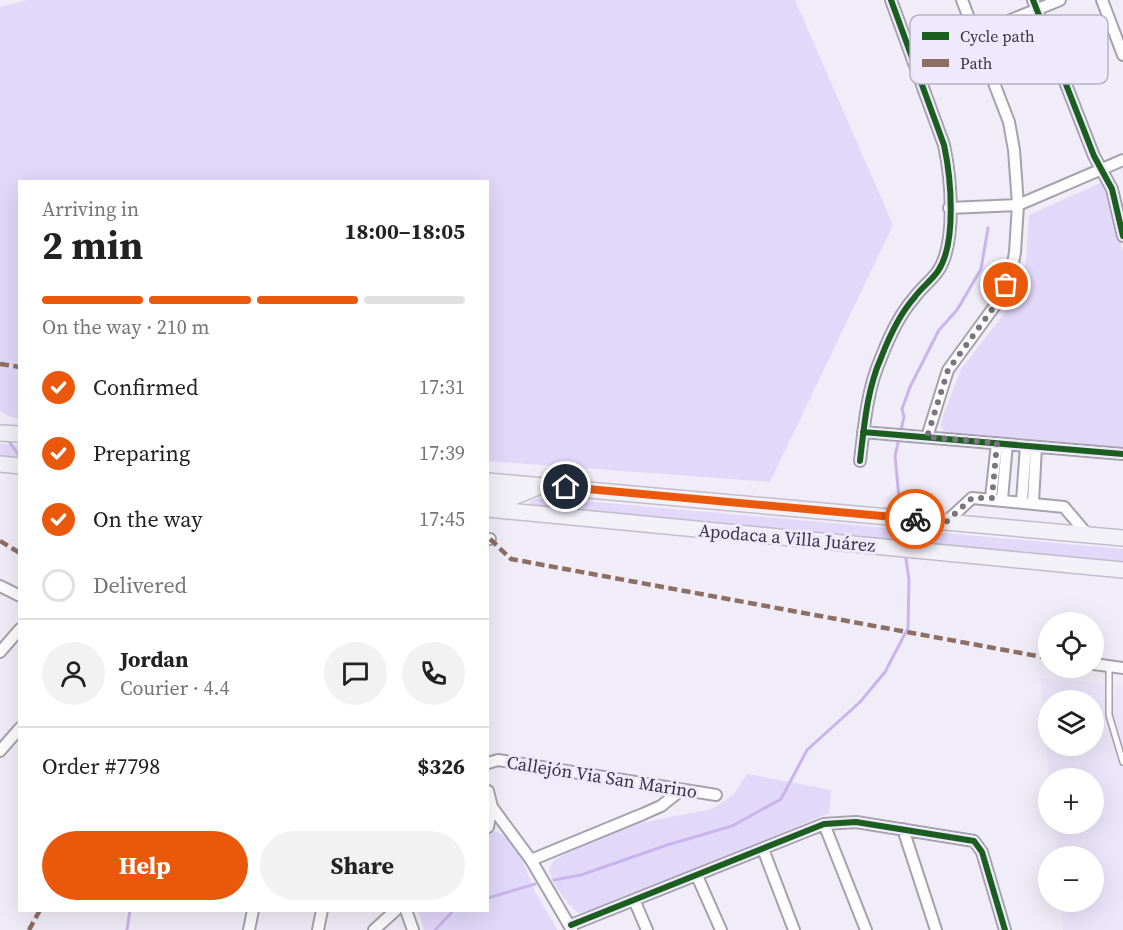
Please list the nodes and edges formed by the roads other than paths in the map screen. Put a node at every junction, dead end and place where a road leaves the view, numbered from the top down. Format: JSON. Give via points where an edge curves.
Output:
{"nodes":[{"id":1,"x":891,"y":0,"type":"edge"},
{"id":2,"x":962,"y":0,"type":"edge"},
{"id":3,"x":1060,"y":0,"type":"edge"},
{"id":4,"x":1102,"y":0,"type":"edge"},
{"id":5,"x":1035,"y":5,"type":"edge"},
{"id":6,"x":968,"y":15,"type":"edge"},
{"id":7,"x":1014,"y":15,"type":"edge"},
{"id":8,"x":1108,"y":15,"type":"edge"},
{"id":9,"x":1108,"y":16,"type":"edge"},
{"id":10,"x":910,"y":49,"type":"edge"},
{"id":11,"x":1123,"y":55,"type":"edge"},
{"id":12,"x":923,"y":84,"type":"edge"},
{"id":13,"x":994,"y":84,"type":"edge"},
{"id":14,"x":1067,"y":84,"type":"edge"},
{"id":15,"x":1123,"y":160,"type":"edge"},
{"id":16,"x":1101,"y":170,"type":"junction"},
{"id":17,"x":1018,"y":205,"type":"junction"},
{"id":18,"x":950,"y":208,"type":"junction"},
{"id":19,"x":1123,"y":236,"type":"edge"},
{"id":20,"x":863,"y":432,"type":"junction"},
{"id":21,"x":0,"y":433,"type":"edge"},
{"id":22,"x":18,"y":434,"type":"edge"},
{"id":23,"x":927,"y":437,"type":"junction"},
{"id":24,"x":1002,"y":444,"type":"junction"},
{"id":25,"x":1031,"y":446,"type":"junction"},
{"id":26,"x":1123,"y":454,"type":"edge"},
{"id":27,"x":860,"y":460,"type":"dead end"},
{"id":28,"x":0,"y":464,"type":"edge"},
{"id":29,"x":18,"y":466,"type":"edge"},
{"id":30,"x":489,"y":481,"type":"edge"},
{"id":31,"x":543,"y":485,"type":"junction"},
{"id":32,"x":489,"y":496,"type":"edge"},
{"id":33,"x":997,"y":499,"type":"junction"},
{"id":34,"x":1027,"y":502,"type":"junction"},
{"id":35,"x":489,"y":509,"type":"edge"},
{"id":36,"x":946,"y":522,"type":"junction"},
{"id":37,"x":1087,"y":534,"type":"junction"},
{"id":38,"x":1123,"y":538,"type":"edge"},
{"id":39,"x":1123,"y":570,"type":"edge"},
{"id":40,"x":0,"y":586,"type":"edge"},
{"id":41,"x":18,"y":595,"type":"edge"},
{"id":42,"x":18,"y":631,"type":"edge"},
{"id":43,"x":0,"y":652,"type":"edge"},
{"id":44,"x":1104,"y":665,"type":"edge"},
{"id":45,"x":1109,"y":666,"type":"junction"},
{"id":46,"x":1123,"y":668,"type":"edge"},
{"id":47,"x":18,"y":730,"type":"edge"},
{"id":48,"x":0,"y":751,"type":"edge"},
{"id":49,"x":1123,"y":762,"type":"edge"},
{"id":50,"x":489,"y":763,"type":"edge"},
{"id":51,"x":680,"y":791,"type":"junction"},
{"id":52,"x":489,"y":795,"type":"edge"},
{"id":53,"x":716,"y":795,"type":"dead end"},
{"id":54,"x":492,"y":807,"type":"junction"},
{"id":55,"x":489,"y":822,"type":"edge"},
{"id":56,"x":824,"y":824,"type":"junction"},
{"id":57,"x":903,"y":830,"type":"junction"},
{"id":58,"x":763,"y":849,"type":"junction"},
{"id":59,"x":531,"y":860,"type":"junction"},
{"id":60,"x":697,"y":876,"type":"junction"},
{"id":61,"x":635,"y":902,"type":"junction"},
{"id":62,"x":253,"y":912,"type":"edge"},
{"id":63,"x":322,"y":912,"type":"edge"},
{"id":64,"x":394,"y":912,"type":"edge"},
{"id":65,"x":407,"y":912,"type":"edge"},
{"id":66,"x":572,"y":928,"type":"edge"},
{"id":67,"x":249,"y":930,"type":"edge"},
{"id":68,"x":318,"y":930,"type":"edge"},
{"id":69,"x":374,"y":930,"type":"edge"},
{"id":70,"x":413,"y":930,"type":"edge"},
{"id":71,"x":647,"y":930,"type":"edge"},
{"id":72,"x":721,"y":930,"type":"edge"},
{"id":73,"x":794,"y":930,"type":"edge"},
{"id":74,"x":866,"y":930,"type":"edge"},
{"id":75,"x":936,"y":930,"type":"edge"},
{"id":76,"x":1005,"y":930,"type":"edge"}],
"edges":[{"from":1,"to":10,"type":"street"},
{"from":2,"to":6,"type":"street"},
{"from":3,"to":5,"type":"street"},
{"from":4,"to":8,"type":"street"},
{"from":5,"to":7,"type":"street"},
{"from":9,"to":11,"type":"street"},
{"from":12,"to":18,"type":"street","via":[[949,166]]},
{"from":13,"to":17,"type":"street","via":[[1009,122]]},
{"from":14,"to":16,"type":"street"},
{"from":15,"to":16,"type":"street"},
{"from":16,"to":17,"type":"street"},
{"from":16,"to":19,"type":"street","via":[[1112,189]]},
{"from":17,"to":18,"type":"street"},
{"from":17,"to":23,"type":"street","via":[[1015,252],[1006,285],[948,370]]},
{"from":18,"to":20,"type":"street","via":[[947,251],[938,270],[906,308],[880,360]]},
{"from":20,"to":23,"type":"street"},
{"from":20,"to":27,"type":"street"},
{"from":21,"to":22,"type":"main road"},
{"from":23,"to":24,"type":"street"},
{"from":24,"to":25,"type":"street"},
{"from":24,"to":33,"type":"street"},
{"from":25,"to":26,"type":"street"},
{"from":25,"to":34,"type":"street"},
{"from":28,"to":29,"type":"main road"},
{"from":30,"to":31,"type":"main road","name":"Apodaca a Villa Juárez"},
{"from":31,"to":32,"type":"main road","via":[[511,498]]},
{"from":31,"to":36,"type":"main road","name":"Apodaca a Villa Juárez"},
{"from":33,"to":34,"type":"street"},
{"from":33,"to":36,"type":"street","via":[[972,498]]},
{"from":34,"to":37,"type":"street","via":[[1064,507]]},
{"from":35,"to":39,"type":"main road","name":"Apodaca a Villa Juárez"},
{"from":36,"to":37,"type":"main road","name":"Apodaca a Villa Juárez"},
{"from":37,"to":38,"type":"main road","name":"Apodaca a Villa Juárez"},
{"from":40,"to":41,"type":"street"},
{"from":42,"to":43,"type":"street"},
{"from":44,"to":45,"type":"street"},
{"from":45,"to":46,"type":"street"},
{"from":45,"to":49,"type":"lane","via":[[1109,715]]},
{"from":47,"to":48,"type":"street"},
{"from":50,"to":51,"type":"street","name":"Callejón Via San Marino","via":[[498,760]]},
{"from":51,"to":53,"type":"street","name":"Callejón Via San Marino"},
{"from":51,"to":59,"type":"street","via":[[661,806]]},
{"from":52,"to":54,"type":"street"},
{"from":54,"to":55,"type":"street"},
{"from":54,"to":59,"type":"street"},
{"from":56,"to":57,"type":"street","via":[[856,822]]},
{"from":56,"to":58,"type":"street"},
{"from":56,"to":74,"type":"street"},
{"from":57,"to":75,"type":"street"},
{"from":57,"to":76,"type":"street","via":[[970,839],[977,844]]},
{"from":58,"to":60,"type":"street"},
{"from":58,"to":73,"type":"street"},
{"from":59,"to":66,"type":"street"},
{"from":60,"to":61,"type":"street"},
{"from":60,"to":72,"type":"street"},
{"from":61,"to":66,"type":"street"},
{"from":61,"to":71,"type":"street"},
{"from":62,"to":67,"type":"street"},
{"from":63,"to":68,"type":"street"},
{"from":64,"to":69,"type":"street"},
{"from":65,"to":70,"type":"street"}]}
